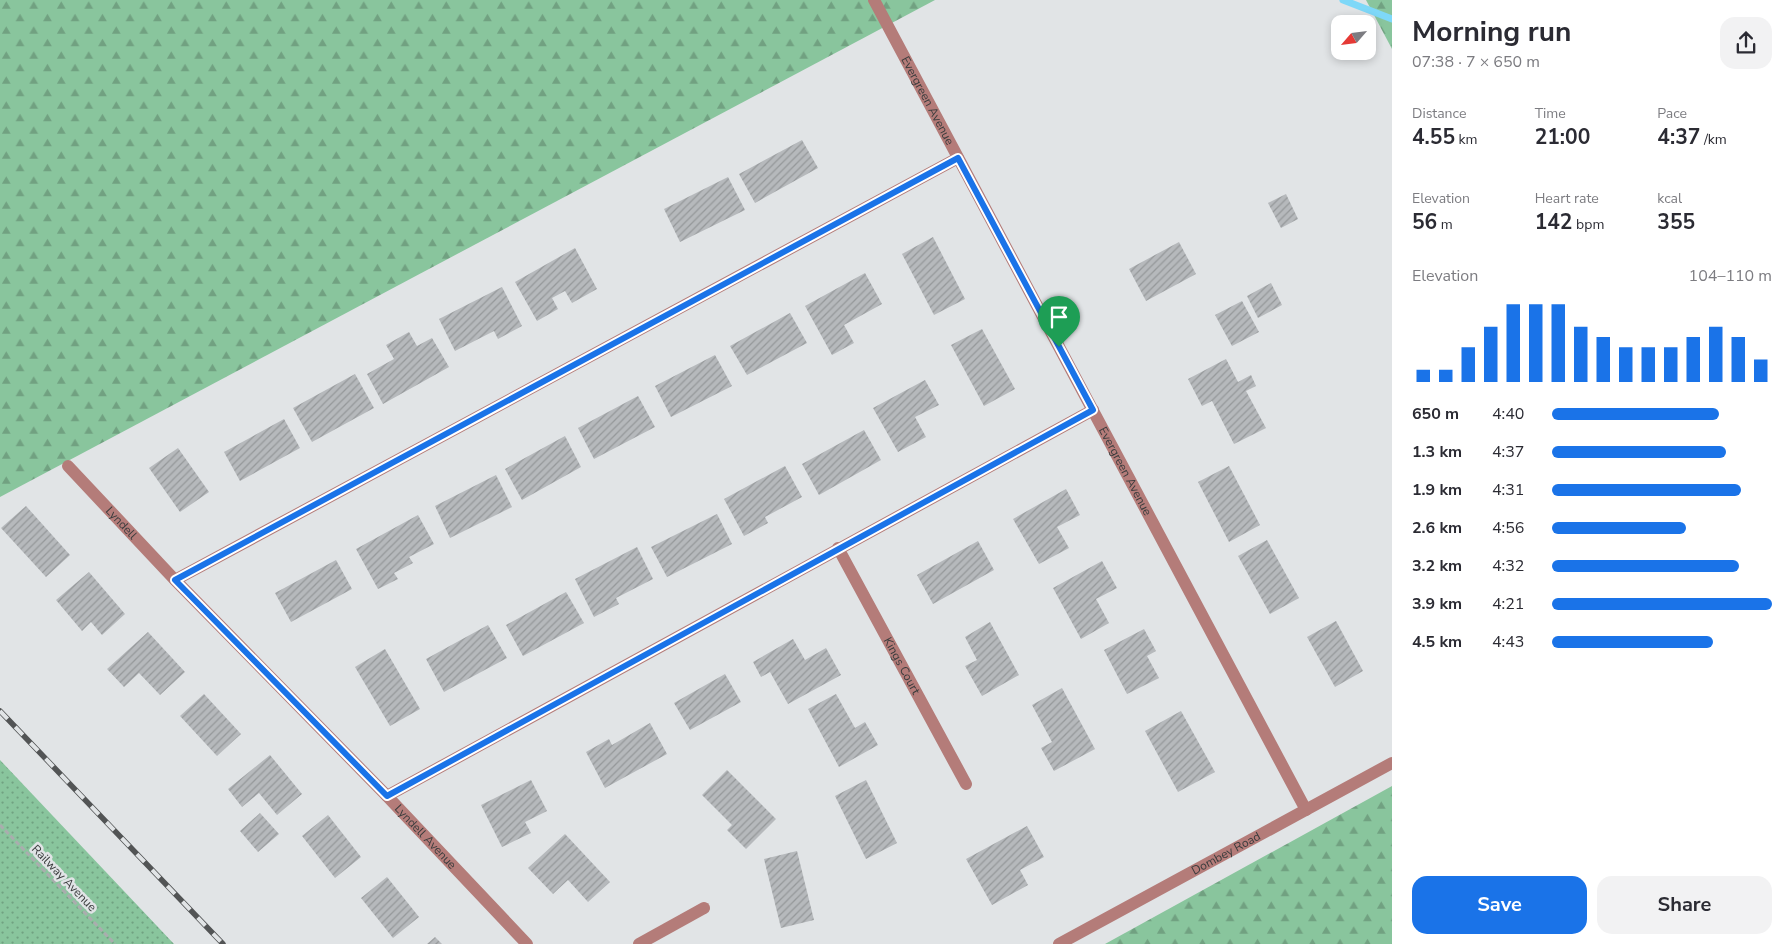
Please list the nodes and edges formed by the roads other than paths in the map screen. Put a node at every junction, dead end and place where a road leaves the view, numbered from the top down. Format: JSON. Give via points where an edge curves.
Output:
{"nodes":[{"id":1,"x":874,"y":0,"type":"edge"},
{"id":2,"x":958,"y":158,"type":"junction"},
{"id":3,"x":1093,"y":410,"type":"junction"},
{"id":4,"x":68,"y":466,"type":"dead end"},
{"id":5,"x":838,"y":548,"type":"junction"},
{"id":6,"x":175,"y":580,"type":"junction"},
{"id":7,"x":1392,"y":763,"type":"edge"},
{"id":8,"x":966,"y":784,"type":"dead end"},
{"id":9,"x":387,"y":796,"type":"junction"},
{"id":10,"x":1306,"y":810,"type":"junction"},
{"id":11,"x":704,"y":908,"type":"dead end"},
{"id":12,"x":527,"y":944,"type":"edge"},
{"id":13,"x":639,"y":944,"type":"edge"},
{"id":14,"x":1059,"y":944,"type":"edge"}],
"edges":[{"from":1,"to":2,"type":"street","name":"Evergreen Avenue"},
{"from":2,"to":3,"type":"street","name":"Evergreen Avenue"},
{"from":2,"to":6,"type":"street"},
{"from":3,"to":5,"type":"street"},
{"from":3,"to":10,"type":"street","name":"Evergreen Avenue"},
{"from":4,"to":6,"type":"street","name":"Lyndell"},
{"from":5,"to":8,"type":"street","name":"Kings Court"},
{"from":5,"to":9,"type":"street"},
{"from":6,"to":9,"type":"street","name":"Lyndell Avenue"},
{"from":7,"to":10,"type":"street","name":"Dombey Road"},
{"from":9,"to":12,"type":"street","name":"Lyndell Avenue"},
{"from":10,"to":14,"type":"street","name":"Dombey Road"},
{"from":11,"to":13,"type":"street"}]}
